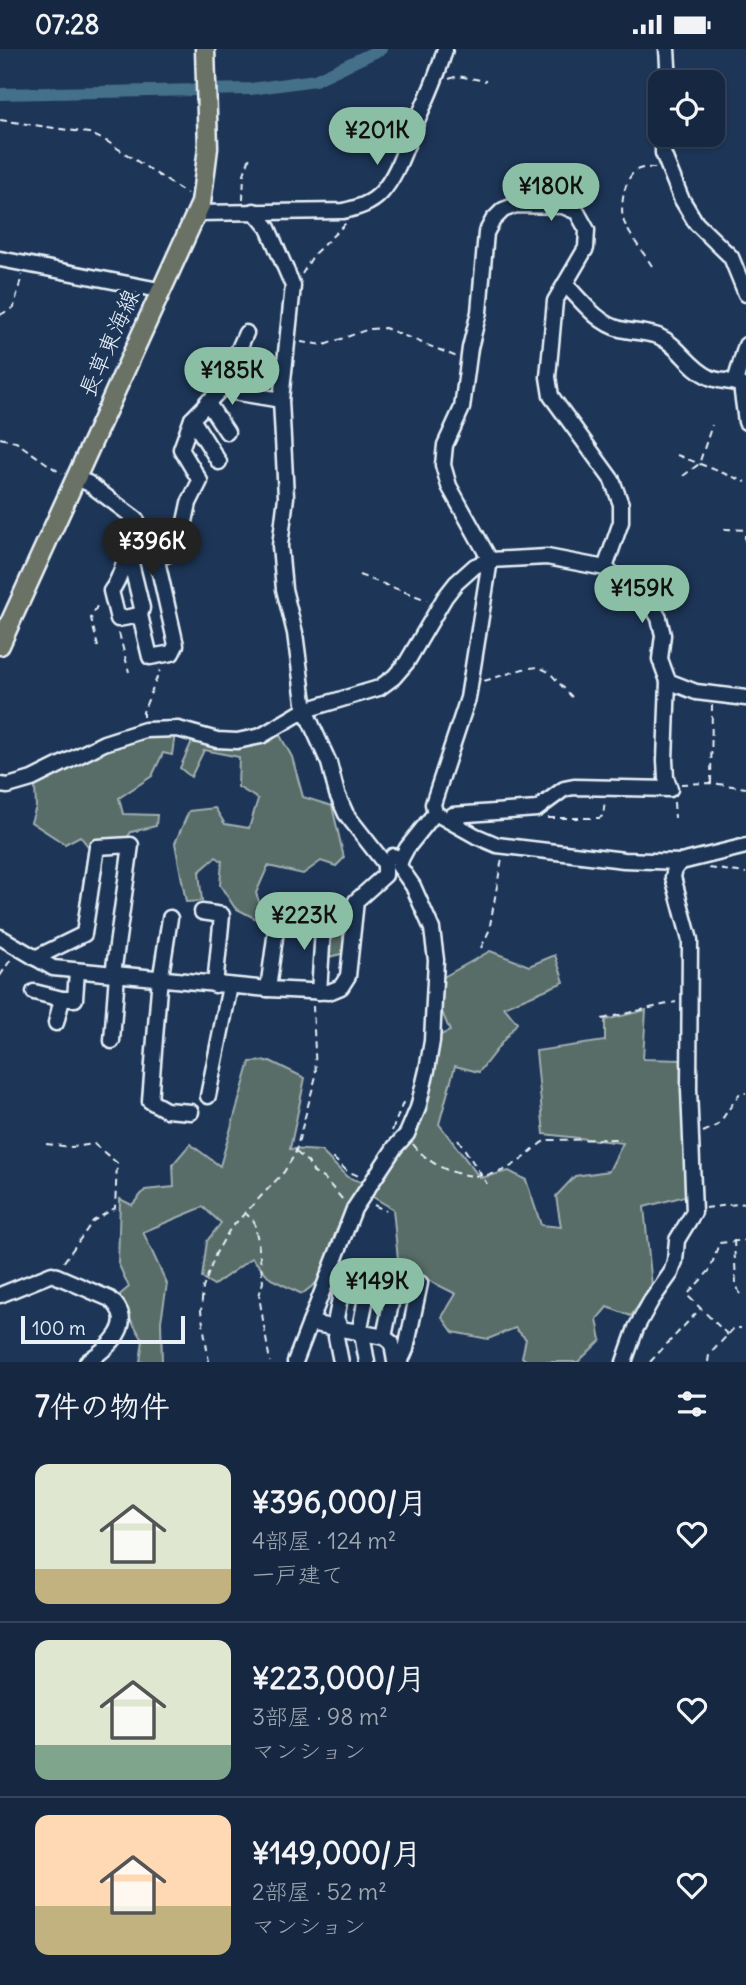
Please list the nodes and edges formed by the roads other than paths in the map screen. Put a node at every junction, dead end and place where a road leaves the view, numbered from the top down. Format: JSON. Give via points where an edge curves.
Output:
{"nodes":[{"id":1,"x":205,"y":49,"type":"edge"},
{"id":2,"x":445,"y":49,"type":"edge"},
{"id":3,"x":667,"y":49,"type":"edge"},
{"id":4,"x":668,"y":70,"type":"edge"},
{"id":5,"x":663,"y":147,"type":"edge"},
{"id":6,"x":199,"y":208,"type":"junction"},
{"id":7,"x":248,"y":211,"type":"junction"},
{"id":8,"x":0,"y":259,"type":"edge"},
{"id":9,"x":565,"y":284,"type":"junction"},
{"id":10,"x":159,"y":291,"type":"junction"},
{"id":11,"x":746,"y":294,"type":"edge"},
{"id":12,"x":246,"y":333,"type":"dead end"},
{"id":13,"x":746,"y":345,"type":"edge"},
{"id":14,"x":735,"y":381,"type":"junction"},
{"id":15,"x":229,"y":386,"type":"junction"},
{"id":16,"x":281,"y":400,"type":"junction"},
{"id":17,"x":207,"y":402,"type":"junction"},
{"id":18,"x":242,"y":407,"type":"dead end"},
{"id":19,"x":192,"y":419,"type":"junction"},
{"id":20,"x":746,"y":422,"type":"edge"},
{"id":21,"x":227,"y":432,"type":"dead end"},
{"id":22,"x":219,"y":462,"type":"dead end"},
{"id":23,"x":74,"y":479,"type":"junction"},
{"id":24,"x":143,"y":531,"type":"junction"},
{"id":25,"x":127,"y":558,"type":"junction"},
{"id":26,"x":156,"y":559,"type":"junction"},
{"id":27,"x":490,"y":560,"type":"junction"},
{"id":28,"x":605,"y":568,"type":"junction"},
{"id":29,"x":140,"y":615,"type":"junction"},
{"id":30,"x":0,"y":645,"type":"edge"},
{"id":31,"x":668,"y":681,"type":"junction"},
{"id":32,"x":746,"y":698,"type":"edge"},
{"id":33,"x":305,"y":710,"type":"junction"},
{"id":34,"x":0,"y":785,"type":"edge"},
{"id":35,"x":441,"y":816,"type":"junction"},
{"id":36,"x":746,"y":846,"type":"edge"},
{"id":37,"x":379,"y":857,"type":"junction"},
{"id":38,"x":401,"y":859,"type":"junction"},
{"id":39,"x":688,"y":861,"type":"junction"},
{"id":40,"x":202,"y":912,"type":"dead end"},
{"id":41,"x":324,"y":914,"type":"dead end"},
{"id":42,"x":170,"y":918,"type":"dead end"},
{"id":43,"x":277,"y":923,"type":"dead end"},
{"id":44,"x":0,"y":937,"type":"edge"},
{"id":45,"x":35,"y":958,"type":"junction"},
{"id":46,"x":77,"y":971,"type":"junction"},
{"id":47,"x":115,"y":974,"type":"junction"},
{"id":48,"x":161,"y":980,"type":"junction"},
{"id":49,"x":215,"y":985,"type":"junction"},
{"id":50,"x":230,"y":986,"type":"junction"},
{"id":51,"x":268,"y":989,"type":"junction"},
{"id":52,"x":34,"y":992,"type":"dead end"},
{"id":53,"x":316,"y":992,"type":"junction"},
{"id":54,"x":62,"y":999,"type":"junction"},
{"id":55,"x":56,"y":1023,"type":"dead end"},
{"id":56,"x":112,"y":1041,"type":"dead end"},
{"id":57,"x":208,"y":1096,"type":"dead end"},
{"id":58,"x":191,"y":1112,"type":"dead end"},
{"id":59,"x":396,"y":1279,"type":"dead end"},
{"id":60,"x":343,"y":1283,"type":"dead end"},
{"id":61,"x":366,"y":1283,"type":"road end"},
{"id":62,"x":420,"y":1283,"type":"dead end"},
{"id":63,"x":0,"y":1295,"type":"edge"},
{"id":64,"x":310,"y":1323,"type":"junction"},
{"id":65,"x":338,"y":1329,"type":"junction"},
{"id":66,"x":362,"y":1333,"type":"junction"},
{"id":67,"x":400,"y":1343,"type":"junction"},
{"id":68,"x":87,"y":1362,"type":"edge"},
{"id":69,"x":295,"y":1362,"type":"edge"},
{"id":70,"x":341,"y":1362,"type":"edge"},
{"id":71,"x":367,"y":1362,"type":"edge"},
{"id":72,"x":398,"y":1362,"type":"edge"},
{"id":73,"x":624,"y":1362,"type":"edge"}],
"edges":[{"from":1,"to":6,"type":"main road","name":"長草東海線","via":[[208,148]]},
{"from":2,"to":7,"type":"street","via":[[396,171],[381,194],[343,211]]},
{"from":3,"to":4,"type":"street"},
{"from":5,"to":11,"type":"street","via":[[667,168],[696,223],[731,257]]},
{"from":6,"to":7,"type":"street"},
{"from":6,"to":10,"type":"main road","name":"長草東海線"},
{"from":7,"to":16,"type":"street","via":[[268,228],[293,286]]},
{"from":8,"to":10,"type":"street"},
{"from":9,"to":14,"type":"street","via":[[602,321],[617,329],[657,336],[710,379]]},
{"from":9,"to":27,"type":"street","via":[[586,248],[587,230],[576,212],[563,206],[516,205],[493,219],[486,233],[479,312],[462,408],[445,445],[443,465],[449,486]]},
{"from":9,"to":28,"type":"street","via":[[555,301],[548,377],[551,396],[612,480],[621,504],[621,522]]},
{"from":10,"to":23,"type":"main road","name":"長草東海線"},
{"from":12,"to":15,"type":"street"},
{"from":13,"to":14,"type":"street"},
{"from":14,"to":20,"type":"street","via":[[741,384]]},
{"from":15,"to":16,"type":"street"},
{"from":15,"to":17,"type":"street"},
{"from":15,"to":18,"type":"street"},
{"from":16,"to":33,"type":"street","via":[[286,498],[280,546]]},
{"from":17,"to":19,"type":"street"},
{"from":17,"to":21,"type":"street"},
{"from":19,"to":22,"type":"street"},
{"from":19,"to":26,"type":"street","via":[[181,449],[200,481],[189,503],[179,550]]},
{"from":23,"to":24,"type":"street","via":[[88,483],[136,519]]},
{"from":23,"to":30,"type":"main road","name":"長草東海線"},
{"from":24,"to":25,"type":"street","via":[[134,537]]},
{"from":24,"to":26,"type":"street"},
{"from":25,"to":29,"type":"street","via":[[142,608]]},
{"from":25,"to":29,"type":"street","via":[[111,591],[118,619]]},
{"from":26,"to":29,"type":"street","via":[[176,645],[172,653],[150,657]]},
{"from":27,"to":28,"type":"street","via":[[547,557]]},
{"from":27,"to":33,"type":"street","via":[[456,583],[394,677],[379,688]]},
{"from":27,"to":35,"type":"street","via":[[468,698],[433,804]]},
{"from":28,"to":31,"type":"street","via":[[649,601],[659,618],[663,635],[660,659]]},
{"from":31,"to":32,"type":"street","via":[[696,692]]},
{"from":31,"to":35,"type":"street","via":[[664,760],[671,788],[564,789],[537,809]]},
{"from":33,"to":34,"type":"street","via":[[261,736],[237,741],[178,729],[145,730],[104,743],[32,779]]},
{"from":33,"to":37,"type":"street","via":[[330,763],[346,814]]},
{"from":35,"to":38,"type":"street"},
{"from":35,"to":39,"type":"street","via":[[476,837],[504,846],[600,858]]},
{"from":36,"to":39,"type":"street"},
{"from":37,"to":38,"type":"street","via":[[385,854]]},
{"from":37,"to":53,"type":"street","via":[[385,875],[356,901],[345,982],[335,990]]},
{"from":38,"to":64,"type":"street","via":[[399,866],[428,916],[436,960],[428,1070],[407,1134],[354,1210]]},
{"from":39,"to":73,"type":"street","via":[[675,868],[673,877],[690,940],[694,1212],[677,1240],[671,1273],[641,1319]]},
{"from":40,"to":49,"type":"street","via":[[222,915]]},
{"from":41,"to":53,"type":"street"},
{"from":42,"to":48,"type":"street"},
{"from":43,"to":51,"type":"street"},
{"from":44,"to":45,"type":"street"},
{"from":45,"to":46,"type":"street","via":[[53,968]]},
{"from":45,"to":47,"type":"street","via":[[84,934],[97,847],[131,845]]},
{"from":46,"to":47,"type":"street"},
{"from":46,"to":54,"type":"street","via":[[75,999]]},
{"from":47,"to":48,"type":"street"},
{"from":47,"to":56,"type":"street"},
{"from":48,"to":49,"type":"street"},
{"from":48,"to":58,"type":"street","via":[[150,1101],[166,1110]]},
{"from":49,"to":50,"type":"street"},
{"from":50,"to":51,"type":"street"},
{"from":50,"to":57,"type":"street"},
{"from":51,"to":53,"type":"street"},
{"from":52,"to":54,"type":"street"},
{"from":54,"to":55,"type":"street"},
{"from":59,"to":67,"type":"street"},
{"from":60,"to":65,"type":"street","via":[[335,1318]]},
{"from":61,"to":66,"type":"street"},
{"from":62,"to":67,"type":"street"},
{"from":63,"to":68,"type":"street","via":[[52,1274],[118,1305],[121,1313],[115,1340]]},
{"from":64,"to":65,"type":"street"},
{"from":64,"to":69,"type":"street"},
{"from":65,"to":66,"type":"street"},
{"from":65,"to":70,"type":"street"},
{"from":66,"to":67,"type":"street"},
{"from":66,"to":71,"type":"street"},
{"from":67,"to":72,"type":"street"}]}
